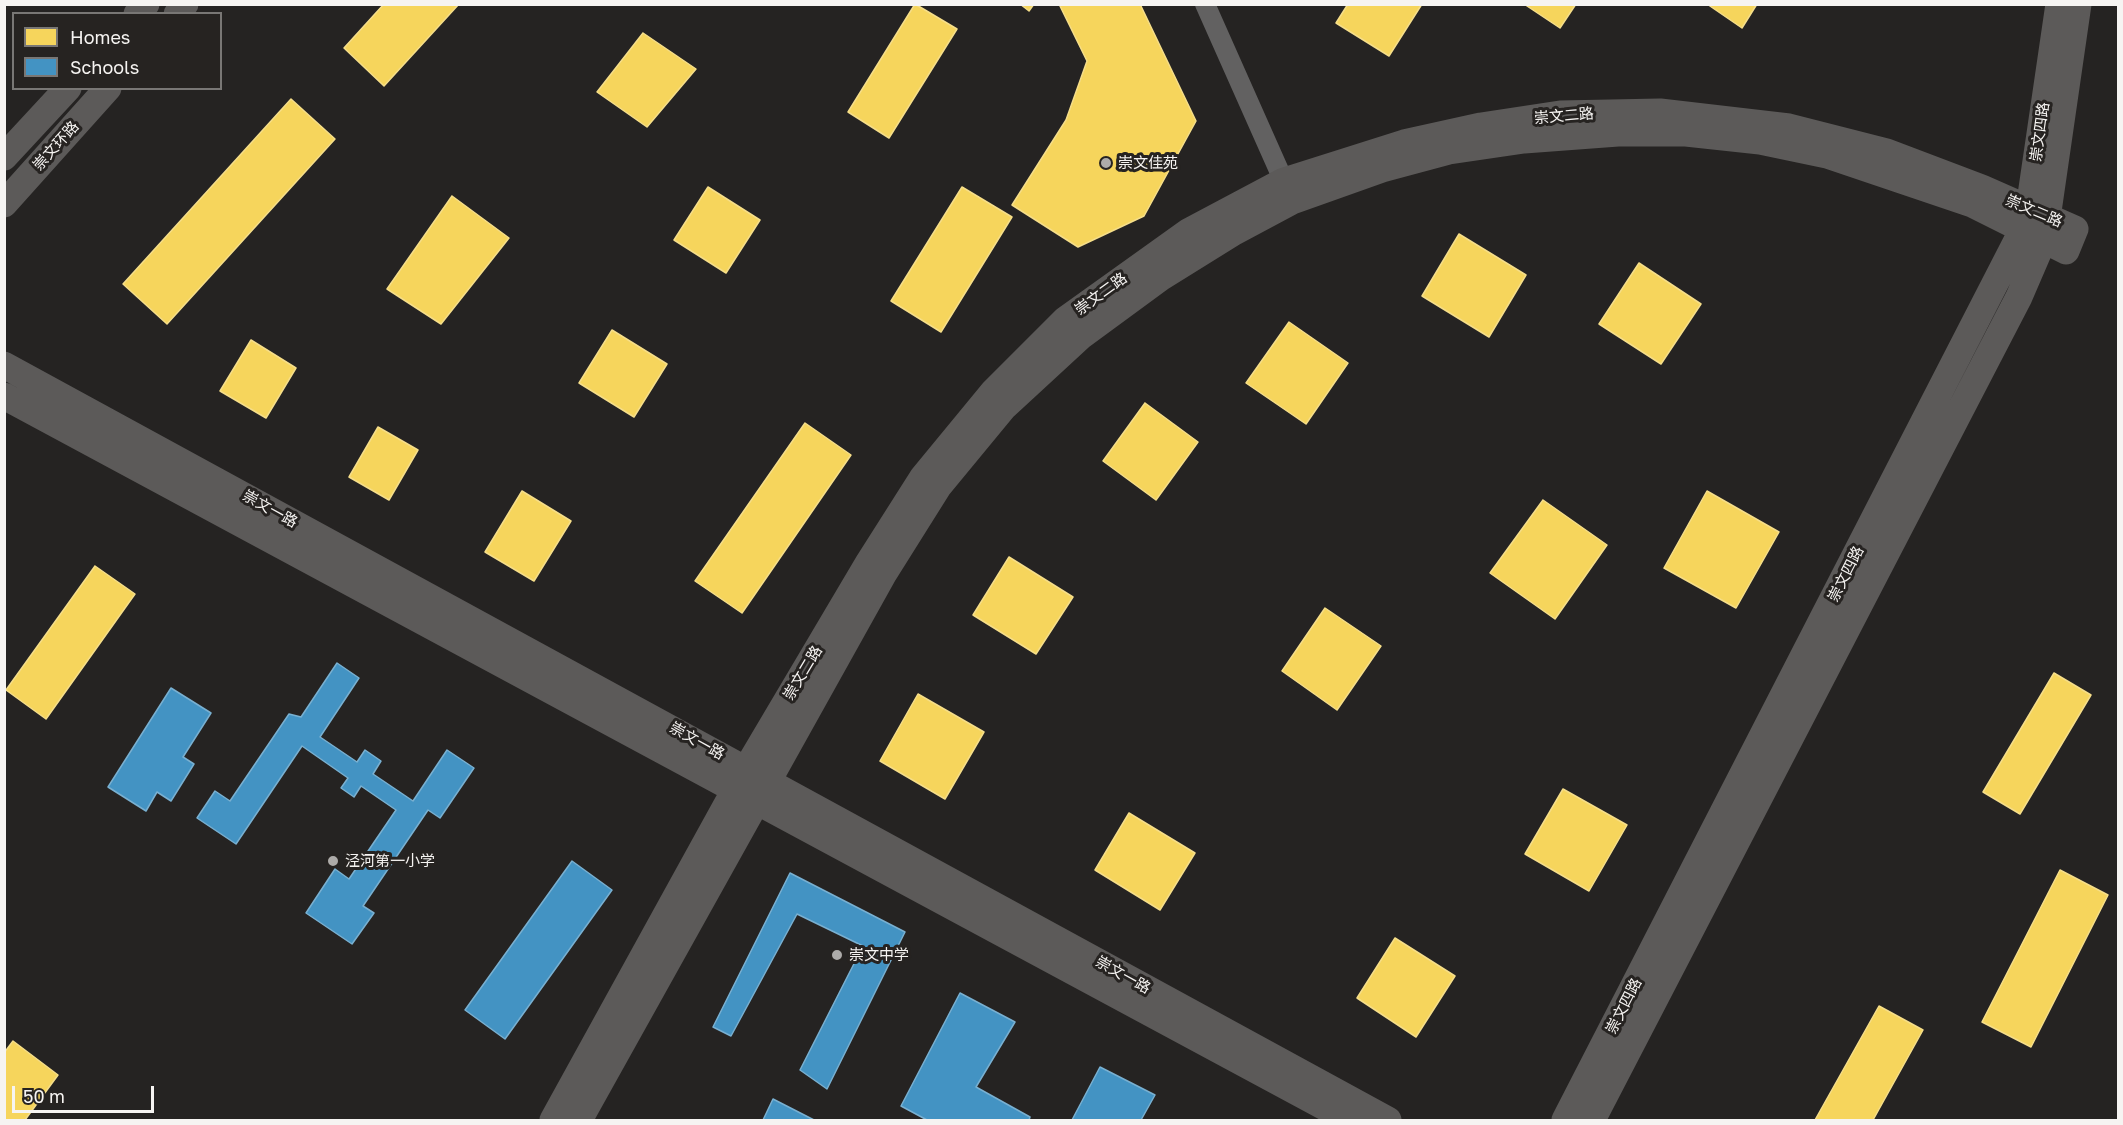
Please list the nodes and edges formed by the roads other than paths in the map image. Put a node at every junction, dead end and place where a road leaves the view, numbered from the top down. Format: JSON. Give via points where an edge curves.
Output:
{"nodes":[{"id":1,"x":1205,"y":4,"type":"edge"},
{"id":2,"x":2059,"y":4,"type":"edge"},
{"id":3,"x":2078,"y":4,"type":"edge"},
{"id":4,"x":66,"y":90,"type":"edge"},
{"id":5,"x":106,"y":90,"type":"edge"},
{"id":6,"x":4,"y":158,"type":"edge"},
{"id":7,"x":1288,"y":191,"type":"junction"},
{"id":8,"x":4,"y":204,"type":"edge"},
{"id":9,"x":2036,"y":224,"type":"junction"},
{"id":10,"x":4,"y":365,"type":"edge"},
{"id":11,"x":4,"y":396,"type":"edge"},
{"id":12,"x":752,"y":785,"type":"junction"},
{"id":13,"x":554,"y":1120,"type":"edge"},
{"id":14,"x":579,"y":1120,"type":"edge"},
{"id":15,"x":1349,"y":1120,"type":"edge"},
{"id":16,"x":1388,"y":1120,"type":"edge"},
{"id":17,"x":1565,"y":1120,"type":"edge"},
{"id":18,"x":1592,"y":1120,"type":"edge"}],
"edges":[{"from":1,"to":7,"type":"street"},
{"from":2,"to":9,"type":"street","name":"崇文四路"},
{"from":3,"to":9,"type":"street","name":"崇文四路"},
{"from":4,"to":6,"type":"street","name":"崇文环路"},
{"from":5,"to":8,"type":"street","name":"崇文环路"},
{"from":7,"to":9,"type":"street","name":"崇文二路","via":[[1404,143],[1481,126],[1560,114],[1660,112],[1789,127],[1876,149],[1982,188]]},
{"from":7,"to":12,"type":"street","name":"崇文二路","via":[[1081,336],[1004,407],[938,487]]},
{"from":9,"to":17,"type":"street","name":"崇文四路"},
{"from":9,"to":18,"type":"street","name":"崇文四路","via":[[2019,297]]},
{"from":10,"to":12,"type":"street","name":"崇文一路"},
{"from":11,"to":12,"type":"street","name":"崇文一路"},
{"from":12,"to":13,"type":"street","name":"崇文二路"},
{"from":12,"to":14,"type":"street","name":"崇文二路"},
{"from":12,"to":15,"type":"street","name":"崇文一路"},
{"from":12,"to":16,"type":"street","name":"崇文一路"}]}
